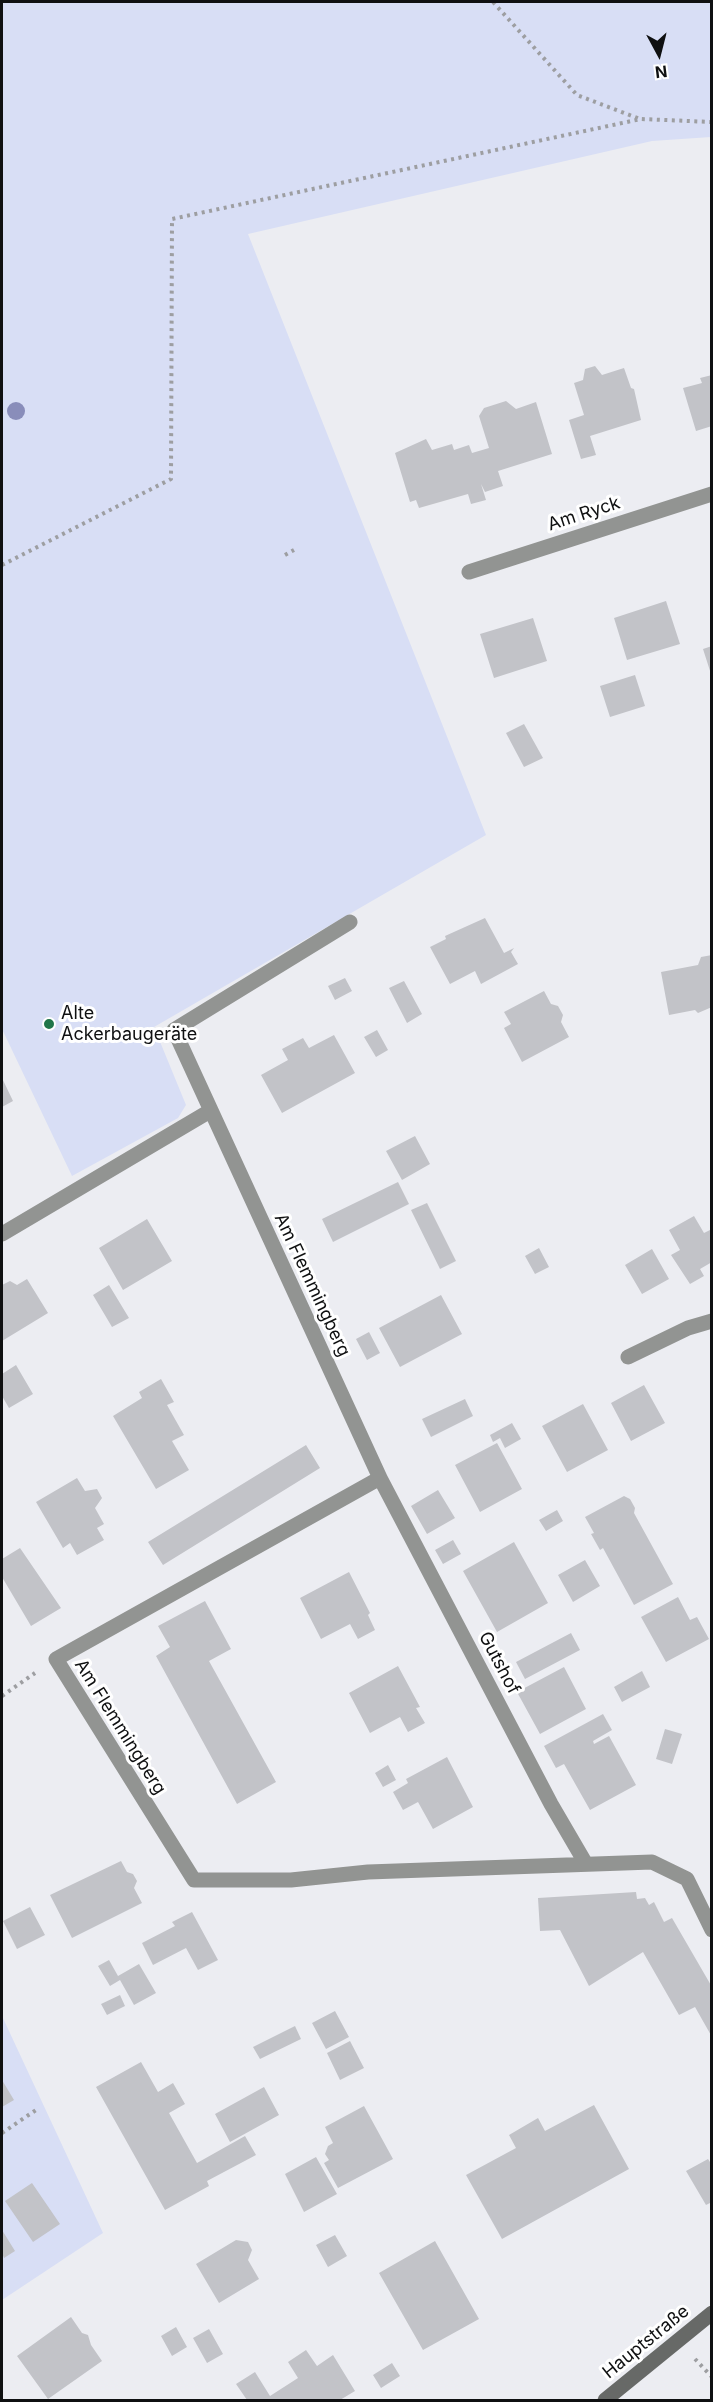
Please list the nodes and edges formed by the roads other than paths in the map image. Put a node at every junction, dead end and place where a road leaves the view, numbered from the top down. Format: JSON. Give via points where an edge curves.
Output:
{"nodes":[{"id":1,"x":711,"y":494,"type":"edge"},
{"id":2,"x":469,"y":572,"type":"dead end"},
{"id":3,"x":350,"y":922,"type":"dead end"},
{"id":4,"x":210,"y":1111,"type":"junction"},
{"id":5,"x":2,"y":1234,"type":"edge"},
{"id":6,"x":711,"y":1321,"type":"edge"},
{"id":7,"x":628,"y":1357,"type":"dead end"},
{"id":8,"x":380,"y":1478,"type":"junction"},
{"id":9,"x":586,"y":1864,"type":"junction"},
{"id":10,"x":711,"y":1930,"type":"edge"},
{"id":11,"x":711,"y":2313,"type":"edge"},
{"id":12,"x":604,"y":2400,"type":"edge"}],
"edges":[{"from":1,"to":2,"type":"street","name":"Am Ryck"},
{"from":3,"to":4,"type":"street","name":"Am Flemmingberg","via":[[174,1030]]},
{"from":4,"to":5,"type":"street"},
{"from":4,"to":8,"type":"street","name":"Am Flemmingberg"},
{"from":6,"to":7,"type":"street"},
{"from":8,"to":9,"type":"street","name":"Gutshof"},
{"from":8,"to":9,"type":"street","name":"Am Flemmingberg","via":[[56,1659],[194,1880],[291,1880],[368,1872]]},
{"from":9,"to":10,"type":"street","name":"Am Flemmingberg","via":[[652,1862],[687,1879]]},
{"from":11,"to":12,"type":"street","name":"Hauptstraße"}]}
